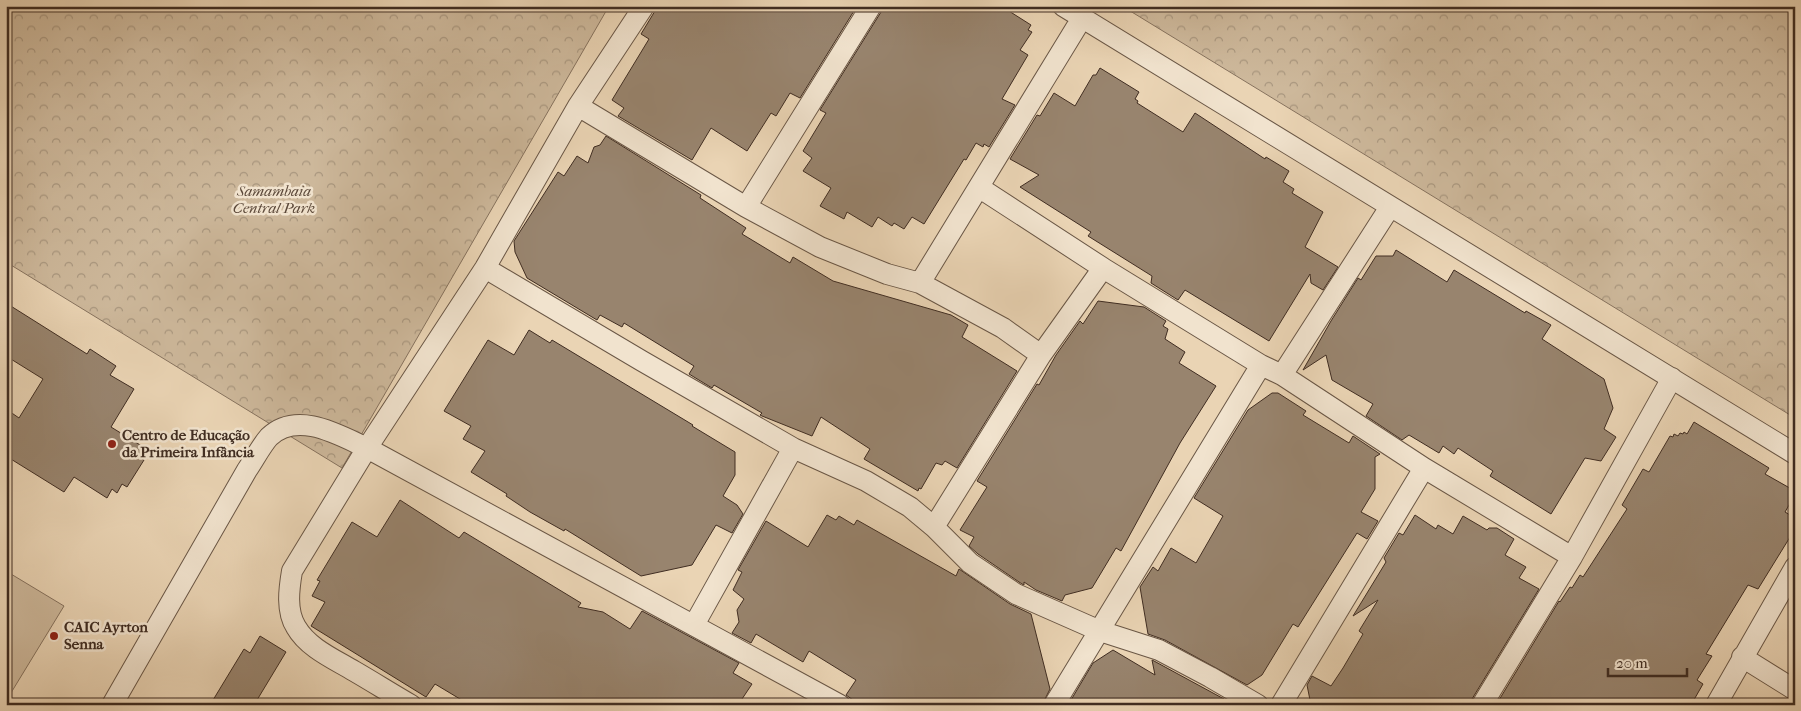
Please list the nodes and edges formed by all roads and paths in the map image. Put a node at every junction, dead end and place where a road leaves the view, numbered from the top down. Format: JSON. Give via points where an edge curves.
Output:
{"nodes":[{"id":1,"x":644,"y":6,"type":"edge"},
{"id":2,"x":871,"y":6,"type":"edge"},
{"id":3,"x":1063,"y":6,"type":"edge"},
{"id":4,"x":1082,"y":18,"type":"junction"},
{"id":5,"x":578,"y":106,"type":"junction"},
{"id":6,"x":980,"y":188,"type":"junction"},
{"id":7,"x":746,"y":207,"type":"junction"},
{"id":8,"x":1390,"y":207,"type":"junction"},
{"id":9,"x":485,"y":268,"type":"junction"},
{"id":10,"x":1103,"y":268,"type":"junction"},
{"id":11,"x":920,"y":283,"type":"junction"},
{"id":12,"x":1041,"y":355,"type":"junction"},
{"id":13,"x":1262,"y":365,"type":"junction"},
{"id":14,"x":1282,"y":376,"type":"junction"},
{"id":15,"x":1672,"y":378,"type":"junction"},
{"id":16,"x":367,"y":448,"type":"junction"},
{"id":17,"x":793,"y":448,"type":"junction"},
{"id":18,"x":1795,"y":454,"type":"edge"},
{"id":19,"x":1424,"y":468,"type":"junction"},
{"id":20,"x":934,"y":527,"type":"junction"},
{"id":21,"x":1572,"y":557,"type":"junction"},
{"id":22,"x":1795,"y":567,"type":"edge"},
{"id":23,"x":694,"y":625,"type":"junction"},
{"id":24,"x":1100,"y":631,"type":"junction"},
{"id":25,"x":1742,"y":657,"type":"junction"},
{"id":26,"x":1795,"y":690,"type":"edge"},
{"id":27,"x":112,"y":705,"type":"edge"},
{"id":28,"x":411,"y":705,"type":"edge"},
{"id":29,"x":840,"y":705,"type":"edge"},
{"id":30,"x":1054,"y":705,"type":"edge"},
{"id":31,"x":1258,"y":705,"type":"edge"},
{"id":32,"x":1281,"y":705,"type":"edge"},
{"id":33,"x":1482,"y":705,"type":"edge"},
{"id":34,"x":1716,"y":705,"type":"edge"}],
"edges":[{"from":1,"to":5,"type":"street"},
{"from":2,"to":7,"type":"street"},
{"from":3,"to":4,"type":"street"},
{"from":4,"to":6,"type":"street"},
{"from":4,"to":8,"type":"street"},
{"from":5,"to":7,"type":"street"},
{"from":5,"to":9,"type":"street"},
{"from":6,"to":10,"type":"street"},
{"from":6,"to":11,"type":"street"},
{"from":7,"to":11,"type":"street","via":[[820,247]]},
{"from":8,"to":14,"type":"street"},
{"from":8,"to":15,"type":"street"},
{"from":9,"to":16,"type":"street"},
{"from":9,"to":17,"type":"street"},
{"from":10,"to":12,"type":"street"},
{"from":10,"to":13,"type":"street"},
{"from":11,"to":12,"type":"street","via":[[1003,328]]},
{"from":12,"to":20,"type":"street"},
{"from":13,"to":14,"type":"street"},
{"from":13,"to":24,"type":"street"},
{"from":14,"to":19,"type":"street"},
{"from":15,"to":18,"type":"street"},
{"from":15,"to":21,"type":"street"},
{"from":16,"to":23,"type":"street"},
{"from":16,"to":27,"type":"street","via":[[324,428],[286,427],[270,437],[247,470]]},
{"from":16,"to":28,"type":"street","via":[[292,571],[289,608],[295,626],[305,639]]},
{"from":17,"to":20,"type":"street","via":[[866,481],[910,507]]},
{"from":17,"to":23,"type":"street"},
{"from":19,"to":21,"type":"street"},
{"from":19,"to":32,"type":"street"},
{"from":20,"to":24,"type":"street","via":[[970,563],[1016,594]]},
{"from":21,"to":33,"type":"street"},
{"from":22,"to":25,"type":"street"},
{"from":23,"to":29,"type":"street"},
{"from":24,"to":30,"type":"street"},
{"from":24,"to":31,"type":"street","via":[[1159,650]]},
{"from":25,"to":26,"type":"street"},
{"from":25,"to":34,"type":"street"}]}
